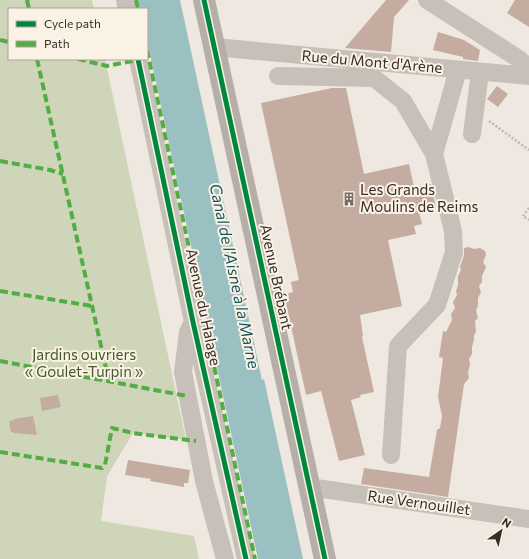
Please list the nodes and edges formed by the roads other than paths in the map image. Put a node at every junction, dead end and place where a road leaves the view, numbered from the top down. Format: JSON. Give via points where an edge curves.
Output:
{"nodes":[{"id":1,"x":204,"y":0,"type":"edge"},
{"id":2,"x":427,"y":0,"type":"edge"},
{"id":3,"x":214,"y":47,"type":"junction"},
{"id":4,"x":526,"y":59,"type":"edge"},
{"id":5,"x":138,"y":60,"type":"edge"},
{"id":6,"x":458,"y":70,"type":"junction"},
{"id":7,"x":480,"y":72,"type":"junction"},
{"id":8,"x":278,"y":76,"type":"dead end"},
{"id":9,"x":529,"y":76,"type":"edge"},
{"id":10,"x":472,"y":134,"type":"dead end"},
{"id":11,"x":434,"y":154,"type":"junction"},
{"id":12,"x":193,"y":322,"type":"junction"},
{"id":13,"x":390,"y":455,"type":"dead end"},
{"id":14,"x":309,"y":487,"type":"junction"},
{"id":15,"x":529,"y":519,"type":"edge"},
{"id":16,"x":225,"y":559,"type":"edge"},
{"id":17,"x":246,"y":559,"type":"edge"},
{"id":18,"x":325,"y":559,"type":"edge"}],
"edges":[{"from":1,"to":3,"type":"main road","name":"Avenue Brébant"},
{"from":2,"to":4,"type":"street"},
{"from":3,"to":6,"type":"street","name":"Rue du Mont d'Arène"},
{"from":3,"to":14,"type":"main road","name":"Avenue Brébant"},
{"from":5,"to":12,"type":"street","name":"Avenue du Halage"},
{"from":6,"to":7,"type":"street","name":"Rue du Mont d'Arène"},
{"from":6,"to":11,"type":"street"},
{"from":7,"to":9,"type":"street","name":"Rue du Mont d'Arène"},
{"from":7,"to":10,"type":"street"},
{"from":8,"to":11,"type":"street","via":[[374,78],[402,102]]},
{"from":11,"to":13,"type":"street","via":[[453,231],[454,252],[437,305],[398,346]]},
{"from":12,"to":16,"type":"street","name":"Avenue du Halage","via":[[188,332],[183,372],[204,481]]},
{"from":12,"to":17,"type":"street","name":"Avenue du Halage"},
{"from":14,"to":15,"type":"street","name":"Rue Vernouillet"},
{"from":14,"to":18,"type":"main road","name":"Avenue Brébant"}]}
